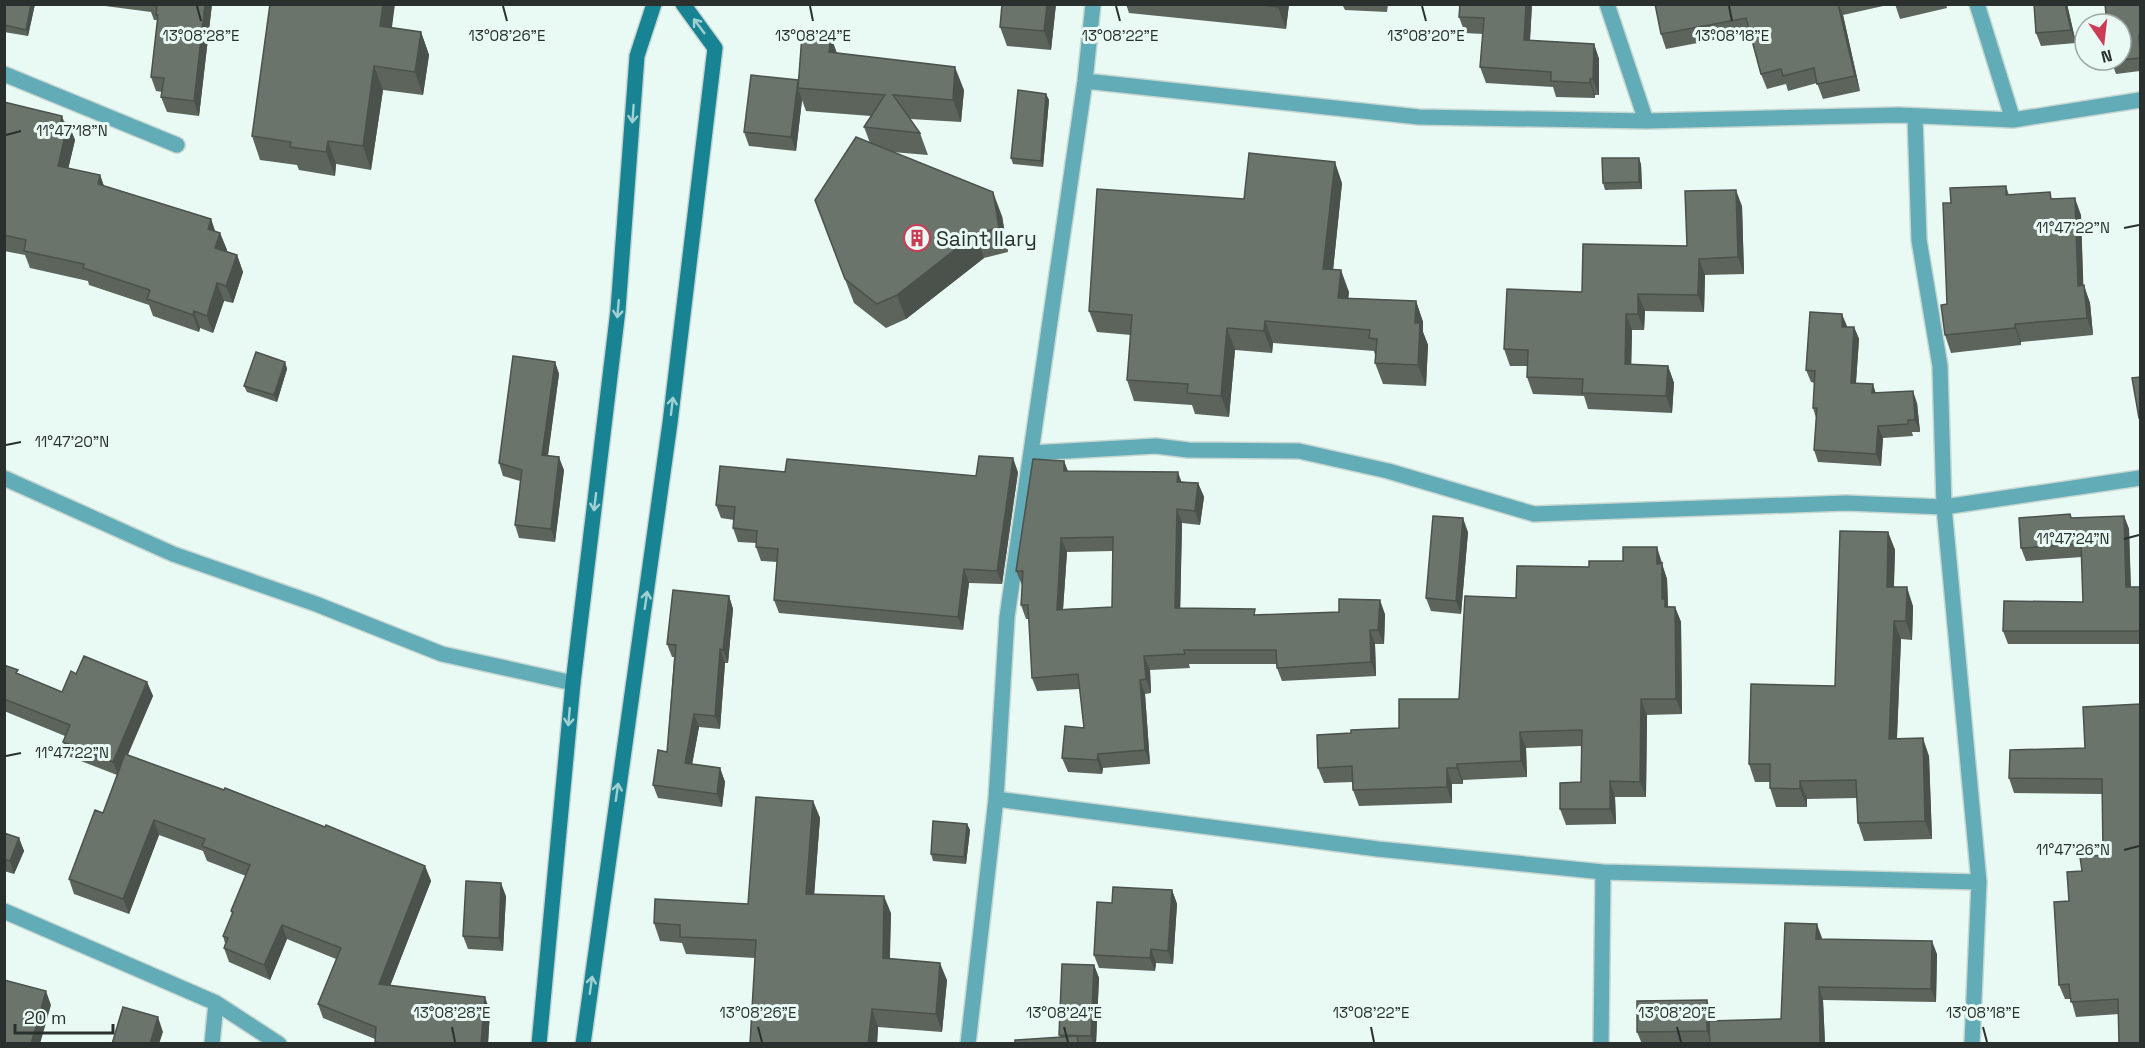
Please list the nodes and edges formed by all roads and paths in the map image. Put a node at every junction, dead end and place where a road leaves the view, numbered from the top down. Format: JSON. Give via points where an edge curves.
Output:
{"nodes":[{"id":1,"x":654,"y":4,"type":"edge"},
{"id":2,"x":683,"y":4,"type":"edge"},
{"id":3,"x":1093,"y":4,"type":"edge"},
{"id":4,"x":1607,"y":4,"type":"edge"},
{"id":5,"x":1977,"y":4,"type":"edge"},
{"id":6,"x":4,"y":74,"type":"edge"},
{"id":7,"x":1085,"y":81,"type":"junction"},
{"id":8,"x":2140,"y":100,"type":"edge"},
{"id":9,"x":1915,"y":116,"type":"junction"},
{"id":10,"x":2013,"y":120,"type":"junction"},
{"id":11,"x":1646,"y":121,"type":"junction"},
{"id":12,"x":177,"y":145,"type":"dead end"},
{"id":13,"x":1031,"y":453,"type":"junction"},
{"id":14,"x":4,"y":478,"type":"edge"},
{"id":15,"x":2140,"y":478,"type":"edge"},
{"id":16,"x":1944,"y":507,"type":"junction"},
{"id":17,"x":573,"y":682,"type":"junction"},
{"id":18,"x":996,"y":799,"type":"junction"},
{"id":19,"x":1603,"y":872,"type":"junction"},
{"id":20,"x":1979,"y":882,"type":"junction"},
{"id":21,"x":4,"y":911,"type":"edge"},
{"id":22,"x":216,"y":1003,"type":"junction"},
{"id":23,"x":212,"y":1044,"type":"edge"},
{"id":24,"x":279,"y":1044,"type":"edge"},
{"id":25,"x":539,"y":1044,"type":"edge"},
{"id":26,"x":583,"y":1044,"type":"edge"},
{"id":27,"x":968,"y":1044,"type":"edge"},
{"id":28,"x":1601,"y":1044,"type":"edge"},
{"id":29,"x":1972,"y":1044,"type":"edge"}],
"edges":[{"from":1,"to":17,"type":"main road","one_way":true,"via":[[638,56],[618,310]]},
{"from":26,"to":2,"type":"main road","one_way":true,"via":[[670,423],[716,48]]},
{"from":3,"to":7,"type":"street"},
{"from":4,"to":11,"type":"street"},
{"from":5,"to":10,"type":"street"},
{"from":6,"to":12,"type":"street"},
{"from":7,"to":11,"type":"street","via":[[1419,117]]},
{"from":7,"to":13,"type":"street"},
{"from":8,"to":10,"type":"street"},
{"from":9,"to":10,"type":"street"},
{"from":9,"to":11,"type":"street"},
{"from":9,"to":16,"type":"street","via":[[1919,240],[1940,366]]},
{"from":13,"to":16,"type":"street","via":[[1156,446],[1299,451],[1388,471],[1534,514],[1846,503]]},
{"from":13,"to":18,"type":"street","via":[[1007,617]]},
{"from":14,"to":17,"type":"street","via":[[173,554],[442,654]]},
{"from":15,"to":16,"type":"street"},
{"from":16,"to":20,"type":"street"},
{"from":17,"to":25,"type":"main road","one_way":true},
{"from":18,"to":19,"type":"street","via":[[1378,849]]},
{"from":18,"to":27,"type":"street"},
{"from":19,"to":20,"type":"street"},
{"from":19,"to":28,"type":"street"},
{"from":20,"to":29,"type":"street"},
{"from":21,"to":22,"type":"street"},
{"from":22,"to":23,"type":"street"},
{"from":22,"to":24,"type":"street"}]}
